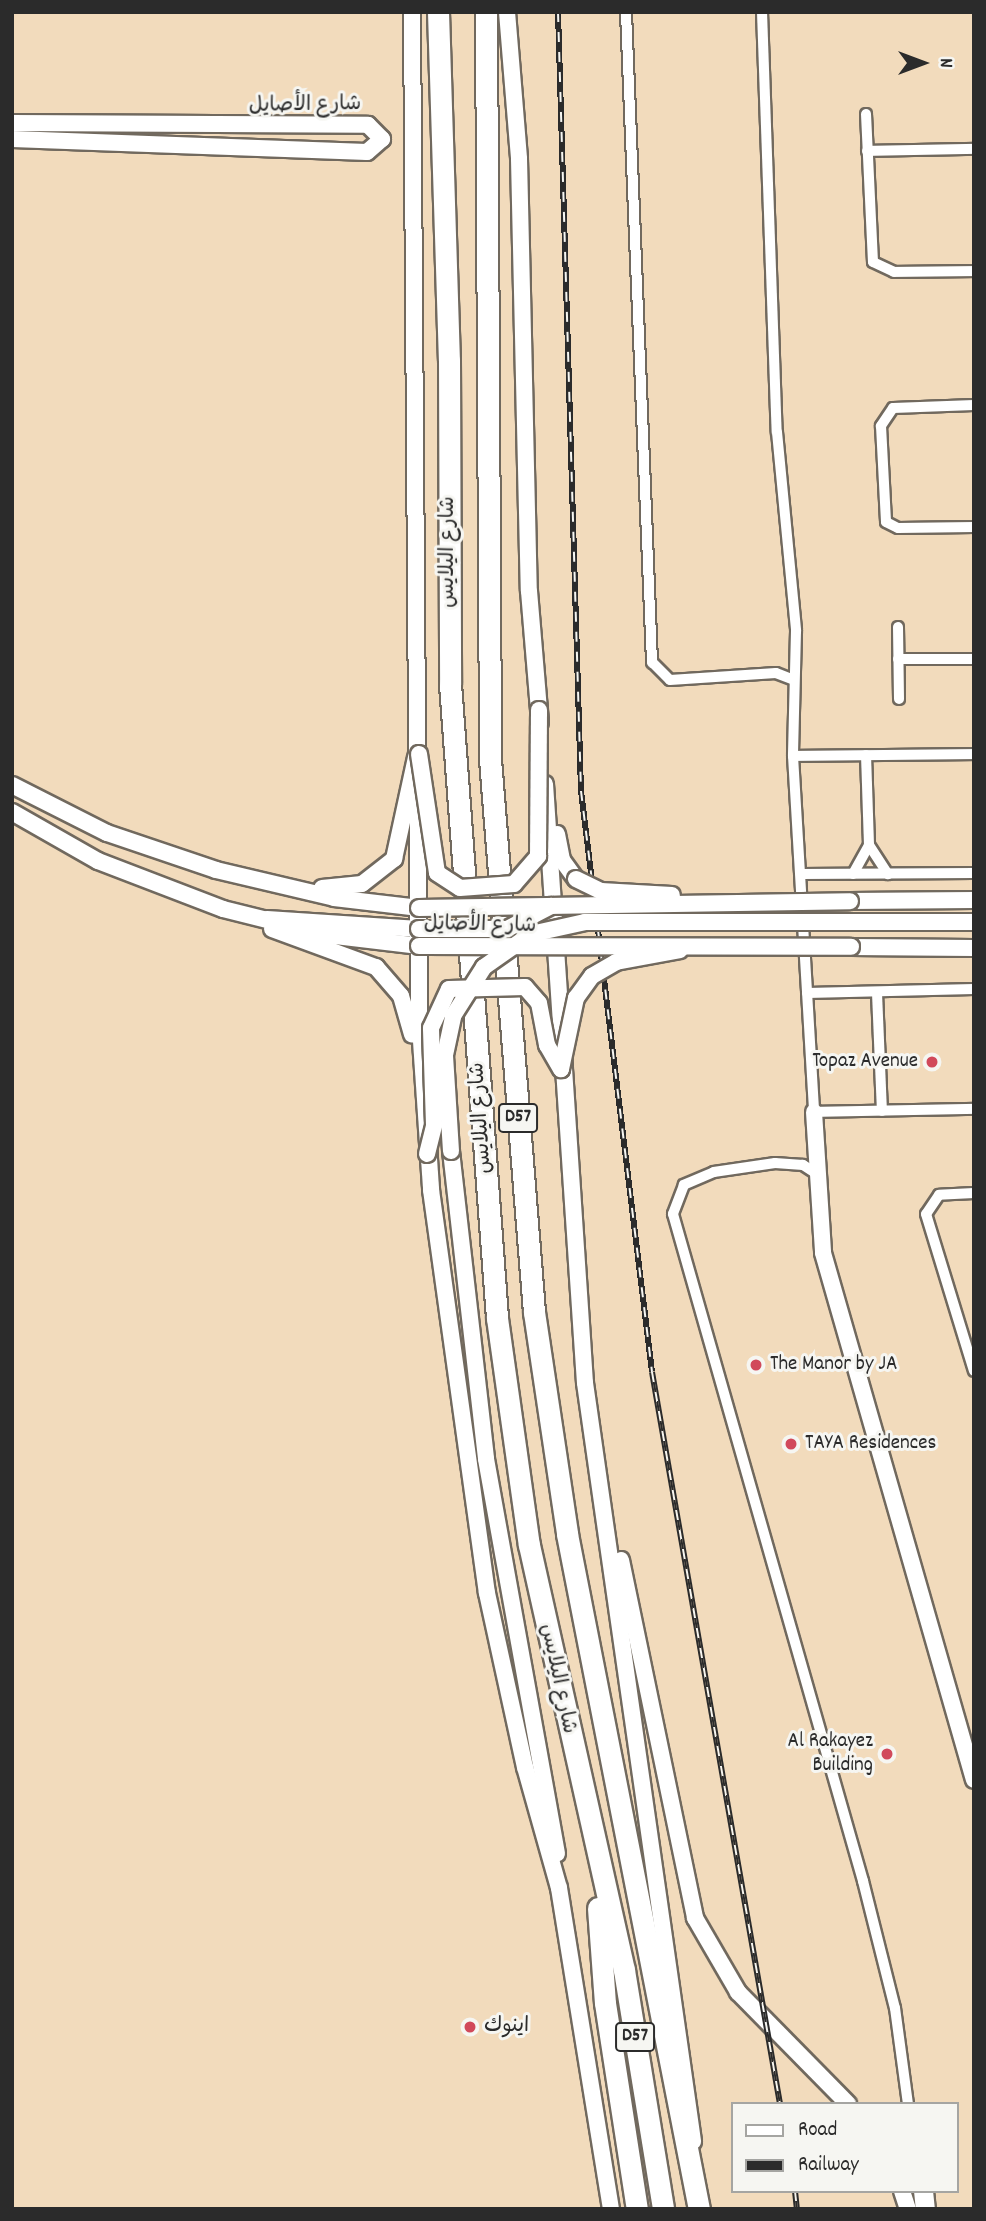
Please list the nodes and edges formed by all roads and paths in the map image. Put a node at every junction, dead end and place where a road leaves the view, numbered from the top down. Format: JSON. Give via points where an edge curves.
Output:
{"nodes":[{"id":1,"x":412,"y":12,"type":"edge"},
{"id":2,"x":438,"y":12,"type":"edge"},
{"id":3,"x":486,"y":12,"type":"edge"},
{"id":4,"x":507,"y":12,"type":"edge"},
{"id":5,"x":626,"y":12,"type":"edge"},
{"id":6,"x":762,"y":12,"type":"edge"},
{"id":7,"x":866,"y":114,"type":"dead end"},
{"id":8,"x":12,"y":123,"type":"edge"},
{"id":9,"x":12,"y":139,"type":"edge"},
{"id":10,"x":974,"y":149,"type":"edge"},
{"id":11,"x":867,"y":150,"type":"junction"},
{"id":12,"x":974,"y":271,"type":"edge"},
{"id":13,"x":974,"y":405,"type":"edge"},
{"id":14,"x":974,"y":527,"type":"edge"},
{"id":15,"x":898,"y":627,"type":"dead end"},
{"id":16,"x":898,"y":659,"type":"junction"},
{"id":17,"x":974,"y":659,"type":"edge"},
{"id":18,"x":794,"y":680,"type":"junction"},
{"id":19,"x":899,"y":699,"type":"dead end"},
{"id":20,"x":539,"y":710,"type":"junction"},
{"id":21,"x":419,"y":754,"type":"junction"},
{"id":22,"x":974,"y":754,"type":"edge"},
{"id":23,"x":866,"y":755,"type":"junction"},
{"id":24,"x":793,"y":756,"type":"junction"},
{"id":25,"x":544,"y":774,"type":"junction"},
{"id":26,"x":12,"y":785,"type":"edge"},
{"id":27,"x":12,"y":812,"type":"edge"},
{"id":28,"x":870,"y":845,"type":"junction"},
{"id":29,"x":974,"y":873,"type":"edge"},
{"id":30,"x":801,"y":874,"type":"junction"},
{"id":31,"x":853,"y":874,"type":"junction"},
{"id":32,"x":888,"y":874,"type":"junction"},
{"id":33,"x":296,"y":890,"type":"junction"},
{"id":34,"x":974,"y":900,"type":"edge"},
{"id":35,"x":698,"y":903,"type":"junction"},
{"id":36,"x":551,"y":906,"type":"junction"},
{"id":37,"x":419,"y":908,"type":"junction"},
{"id":38,"x":262,"y":920,"type":"junction"},
{"id":39,"x":974,"y":922,"type":"edge"},
{"id":40,"x":419,"y":929,"type":"junction"},
{"id":41,"x":690,"y":945,"type":"junction"},
{"id":42,"x":419,"y":947,"type":"junction"},
{"id":43,"x":554,"y":947,"type":"junction"},
{"id":44,"x":974,"y":948,"type":"edge"},
{"id":45,"x":974,"y":989,"type":"edge"},
{"id":46,"x":807,"y":993,"type":"junction"},
{"id":47,"x":877,"y":993,"type":"junction"},
{"id":48,"x":561,"y":1069,"type":"junction"},
{"id":49,"x":422,"y":1076,"type":"junction"},
{"id":50,"x":974,"y":1109,"type":"edge"},
{"id":51,"x":882,"y":1111,"type":"junction"},
{"id":52,"x":814,"y":1112,"type":"junction"},
{"id":53,"x":428,"y":1154,"type":"junction"},
{"id":54,"x":817,"y":1174,"type":"junction"},
{"id":55,"x":974,"y":1193,"type":"edge"},
{"id":56,"x":974,"y":1371,"type":"edge"},
{"id":57,"x":602,"y":1509,"type":"junction"},
{"id":58,"x":974,"y":1780,"type":"edge"},
{"id":59,"x":596,"y":1867,"type":"junction"},
{"id":60,"x":556,"y":1871,"type":"junction"},
{"id":61,"x":846,"y":2102,"type":"edge"},
{"id":62,"x":909,"y":2102,"type":"edge"},
{"id":63,"x":692,"y":2161,"type":"junction"},
{"id":64,"x":611,"y":2209,"type":"edge"},
{"id":65,"x":637,"y":2209,"type":"edge"},
{"id":66,"x":663,"y":2209,"type":"edge"},
{"id":67,"x":699,"y":2209,"type":"edge"}],
"edges":[{"from":1,"to":21,"type":"main road"},
{"from":2,"to":59,"type":"highway","name":"شارع اليلايس","number":"D57","via":[[449,360],[450,684],[497,1318],[529,1545]]},
{"from":3,"to":63,"type":"highway","name":"شارع اليلايس","number":"D57","via":[[490,759],[534,1312],[565,1521]]},
{"from":4,"to":20,"type":"main road","via":[[519,159],[527,550]]},
{"from":5,"to":18,"type":"street","via":[[652,662],[670,680],[776,673]]},
{"from":6,"to":18,"type":"street","via":[[776,418]]},
{"from":7,"to":11,"type":"street"},
{"from":8,"to":9,"type":"main road","name":"شارع الأصايل","via":[[271,129],[368,125],[382,139],[367,152]]},
{"from":10,"to":11,"type":"street"},
{"from":11,"to":12,"type":"street","via":[[873,262],[894,272]]},
{"from":13,"to":14,"type":"street","via":[[893,408],[883,418],[881,440],[886,522],[898,528]]},
{"from":15,"to":16,"type":"street"},
{"from":16,"to":17,"type":"street"},
{"from":16,"to":19,"type":"street"},
{"from":18,"to":24,"type":"street"},
{"from":20,"to":21,"type":"main road","bridge":true,"via":[[538,856],[514,884],[460,888],[437,873]]},
{"from":20,"to":25,"type":"main road","bridge":true},
{"from":21,"to":33,"type":"main road","via":[[407,779],[404,837],[389,865],[355,887]]},
{"from":21,"to":37,"type":"main road","bridge":true},
{"from":22,"to":23,"type":"street"},
{"from":23,"to":24,"type":"street"},
{"from":23,"to":28,"type":"street"},
{"from":24,"to":30,"type":"street"},
{"from":25,"to":35,"type":"main road","bridge":true,"via":[[559,853],[576,879],[601,891],[655,893]]},
{"from":25,"to":36,"type":"main road"},
{"from":26,"to":33,"type":"main road","name":"شارع الأصايل","via":[[138,845]]},
{"from":27,"to":38,"type":"main road","name":"شارع الأصايل","via":[[98,861]]},
{"from":28,"to":31,"type":"street"},
{"from":28,"to":32,"type":"street"},
{"from":29,"to":32,"type":"street"},
{"from":30,"to":31,"type":"street"},
{"from":30,"to":46,"type":"street"},
{"from":31,"to":32,"type":"street"},
{"from":33,"to":37,"type":"main road","name":"شارع الأصايل"},
{"from":34,"to":35,"type":"main road","name":"شارع الأصايل","bridge":true},
{"from":35,"to":36,"type":"main road","name":"شارع الأصايل","bridge":true},
{"from":36,"to":37,"type":"main road","name":"شارع الأصايل","bridge":true},
{"from":36,"to":40,"type":"main road","bridge":true,"via":[[507,929]]},
{"from":36,"to":43,"type":"main road","bridge":true},
{"from":37,"to":40,"type":"main road"},
{"from":38,"to":40,"type":"main road","via":[[291,915]]},
{"from":38,"to":42,"type":"main road","name":"شارع الأصايل"},
{"from":38,"to":49,"type":"main road","via":[[287,938],[349,953],[384,973],[405,1005]]},
{"from":39,"to":60,"type":"main road","bridge":true,"via":[[571,923],[518,940],[484,967],[459,1002],[445,1055],[461,1263],[486,1459],[553,1818]]},
{"from":40,"to":42,"type":"main road","bridge":true},
{"from":41,"to":43,"type":"main road","name":"شارع الأصايل","bridge":true},
{"from":41,"to":44,"type":"main road","name":"شارع الأصايل","bridge":true},
{"from":41,"to":48,"type":"main road","bridge":true,"via":[[616,962],[592,976],[576,998]]},
{"from":42,"to":43,"type":"main road","name":"شارع الأصايل","bridge":true},
{"from":42,"to":49,"type":"main road"},
{"from":43,"to":48,"type":"main road","bridge":true},
{"from":45,"to":47,"type":"street"},
{"from":46,"to":47,"type":"street"},
{"from":46,"to":52,"type":"street"},
{"from":47,"to":51,"type":"street"},
{"from":48,"to":53,"type":"main road","bridge":true,"via":[[547,1045],[539,1003],[525,988],[449,989],[431,1028],[433,1125]]},
{"from":48,"to":57,"type":"main road","via":[[585,1383]]},
{"from":49,"to":53,"type":"main road","bridge":true},
{"from":50,"to":51,"type":"street"},
{"from":51,"to":52,"type":"street"},
{"from":52,"to":54,"type":"main road"},
{"from":53,"to":60,"type":"main road","via":[[456,1398],[487,1593],[525,1767]]},
{"from":54,"to":58,"type":"main road","via":[[823,1253]]},
{"from":54,"to":62,"type":"street","via":[[803,1165],[775,1163],[714,1172],[684,1185],[673,1214],[863,1881],[895,2008]]},
{"from":55,"to":56,"type":"street","via":[[939,1195],[926,1214]]},
{"from":57,"to":61,"type":"main road","via":[[622,1564],[695,1918],[738,1992]]},
{"from":57,"to":63,"type":"main road","via":[[672,1966],[692,2113]]},
{"from":59,"to":65,"type":"highway","via":[[605,2003]]},
{"from":59,"to":66,"type":"highway","name":"شارع اليلايس","number":"D57","via":[[624,1970]]},
{"from":60,"to":64,"type":"main road"},
{"from":63,"to":67,"type":"highway","name":"شارع اليلايس","number":"D57"}]}
